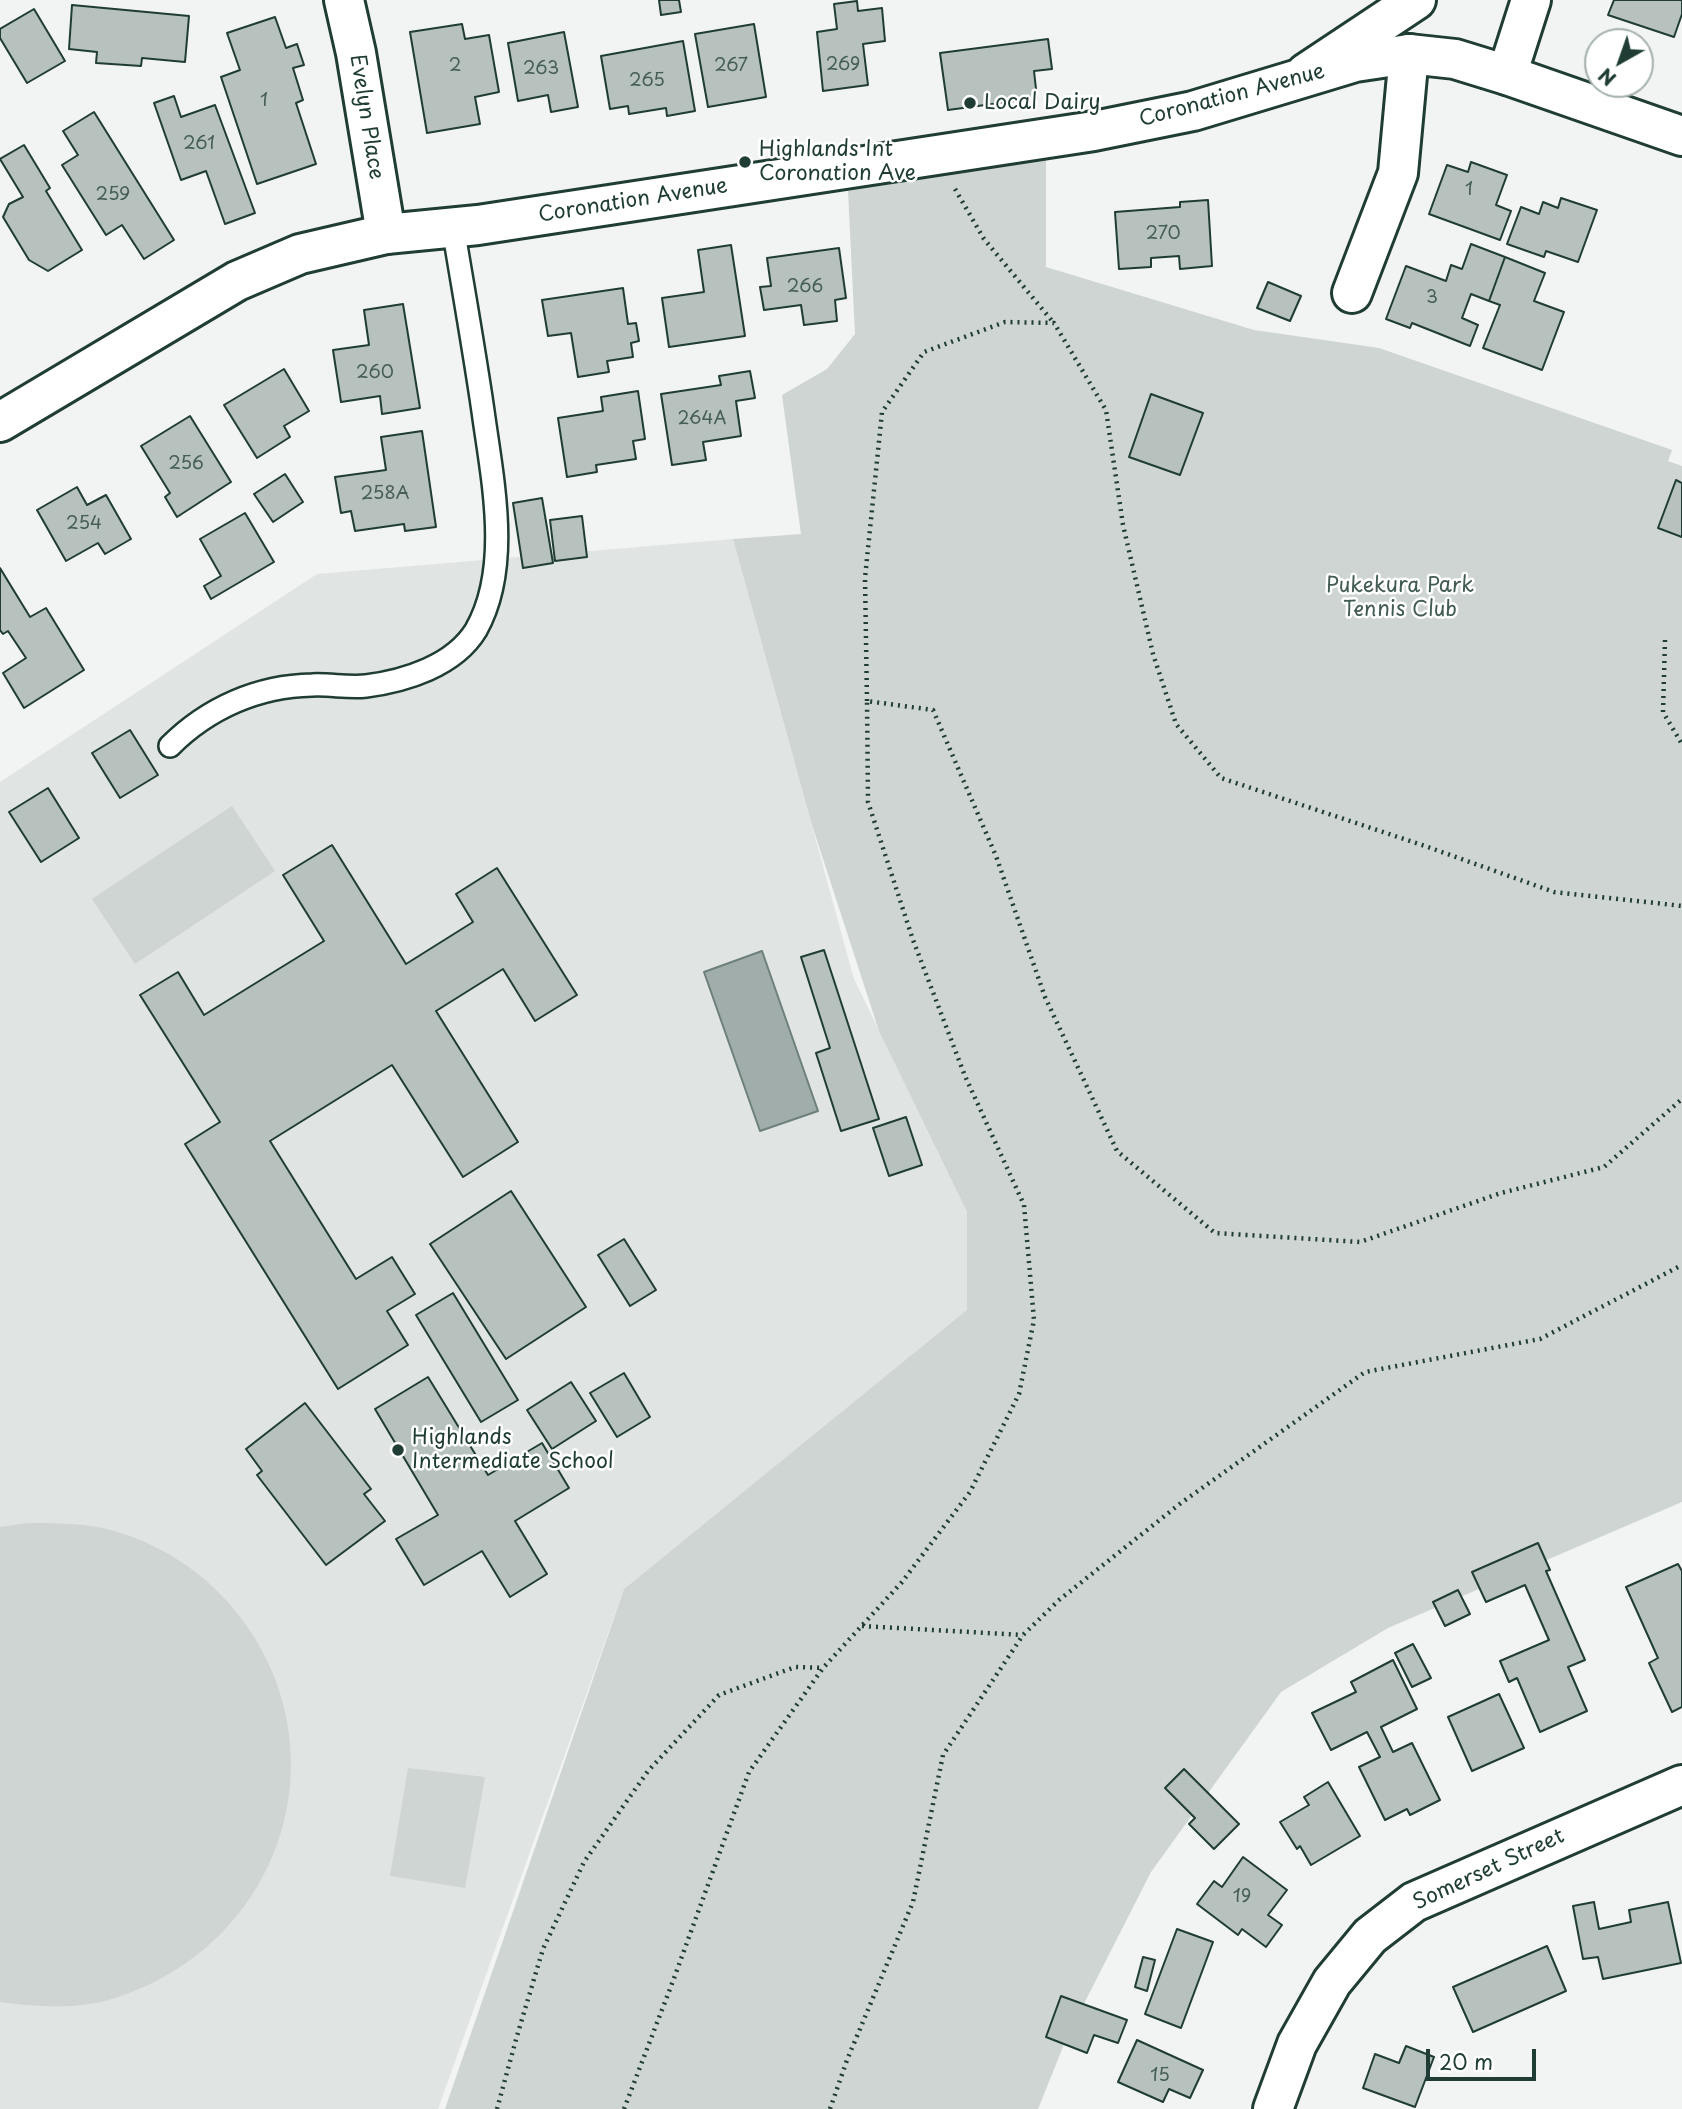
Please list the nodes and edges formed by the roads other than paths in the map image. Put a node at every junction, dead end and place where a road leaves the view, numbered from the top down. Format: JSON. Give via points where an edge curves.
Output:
{"nodes":[{"id":1,"x":344,"y":0,"type":"edge"},
{"id":2,"x":1416,"y":0,"type":"edge"},
{"id":3,"x":1531,"y":0,"type":"edge"},
{"id":4,"x":1409,"y":54,"type":"junction"},
{"id":5,"x":1507,"y":75,"type":"junction"},
{"id":6,"x":1293,"y":82,"type":"junction"},
{"id":7,"x":1682,"y":136,"type":"edge"},
{"id":8,"x":453,"y":227,"type":"junction"},
{"id":9,"x":386,"y":234,"type":"junction"},
{"id":10,"x":1352,"y":293,"type":"dead end"},
{"id":11,"x":0,"y":422,"type":"edge"},
{"id":12,"x":170,"y":746,"type":"dead end"},
{"id":13,"x":1682,"y":1785,"type":"edge"},
{"id":14,"x":1273,"y":2109,"type":"edge"}],
"edges":[{"from":1,"to":9,"type":"main road","name":"Evelyn Place"},
{"from":2,"to":6,"type":"main road"},
{"from":3,"to":5,"type":"main road"},
{"from":4,"to":5,"type":"main road","name":"Coronation Avenue","via":[[1455,60]]},
{"from":4,"to":6,"type":"main road","name":"Coronation Avenue","via":[[1355,62]]},
{"from":4,"to":10,"type":"main road","via":[[1398,173]]},
{"from":5,"to":7,"type":"main road","name":"Coronation Avenue"},
{"from":6,"to":8,"type":"main road","name":"Coronation Avenue","via":[[1194,111],[1094,131]]},
{"from":8,"to":9,"type":"main road","name":"Coronation Avenue"},
{"from":8,"to":12,"type":"lane","via":[[497,533],[493,578],[475,631],[459,649],[421,673],[364,686],[312,685],[253,694],[208,714]]},
{"from":9,"to":11,"type":"main road","name":"Coronation Avenue","via":[[300,254],[237,281]]},
{"from":13,"to":14,"type":"main road","name":"Somerset Street","via":[[1413,1902],[1370,1936],[1332,1982],[1297,2044]]}]}
